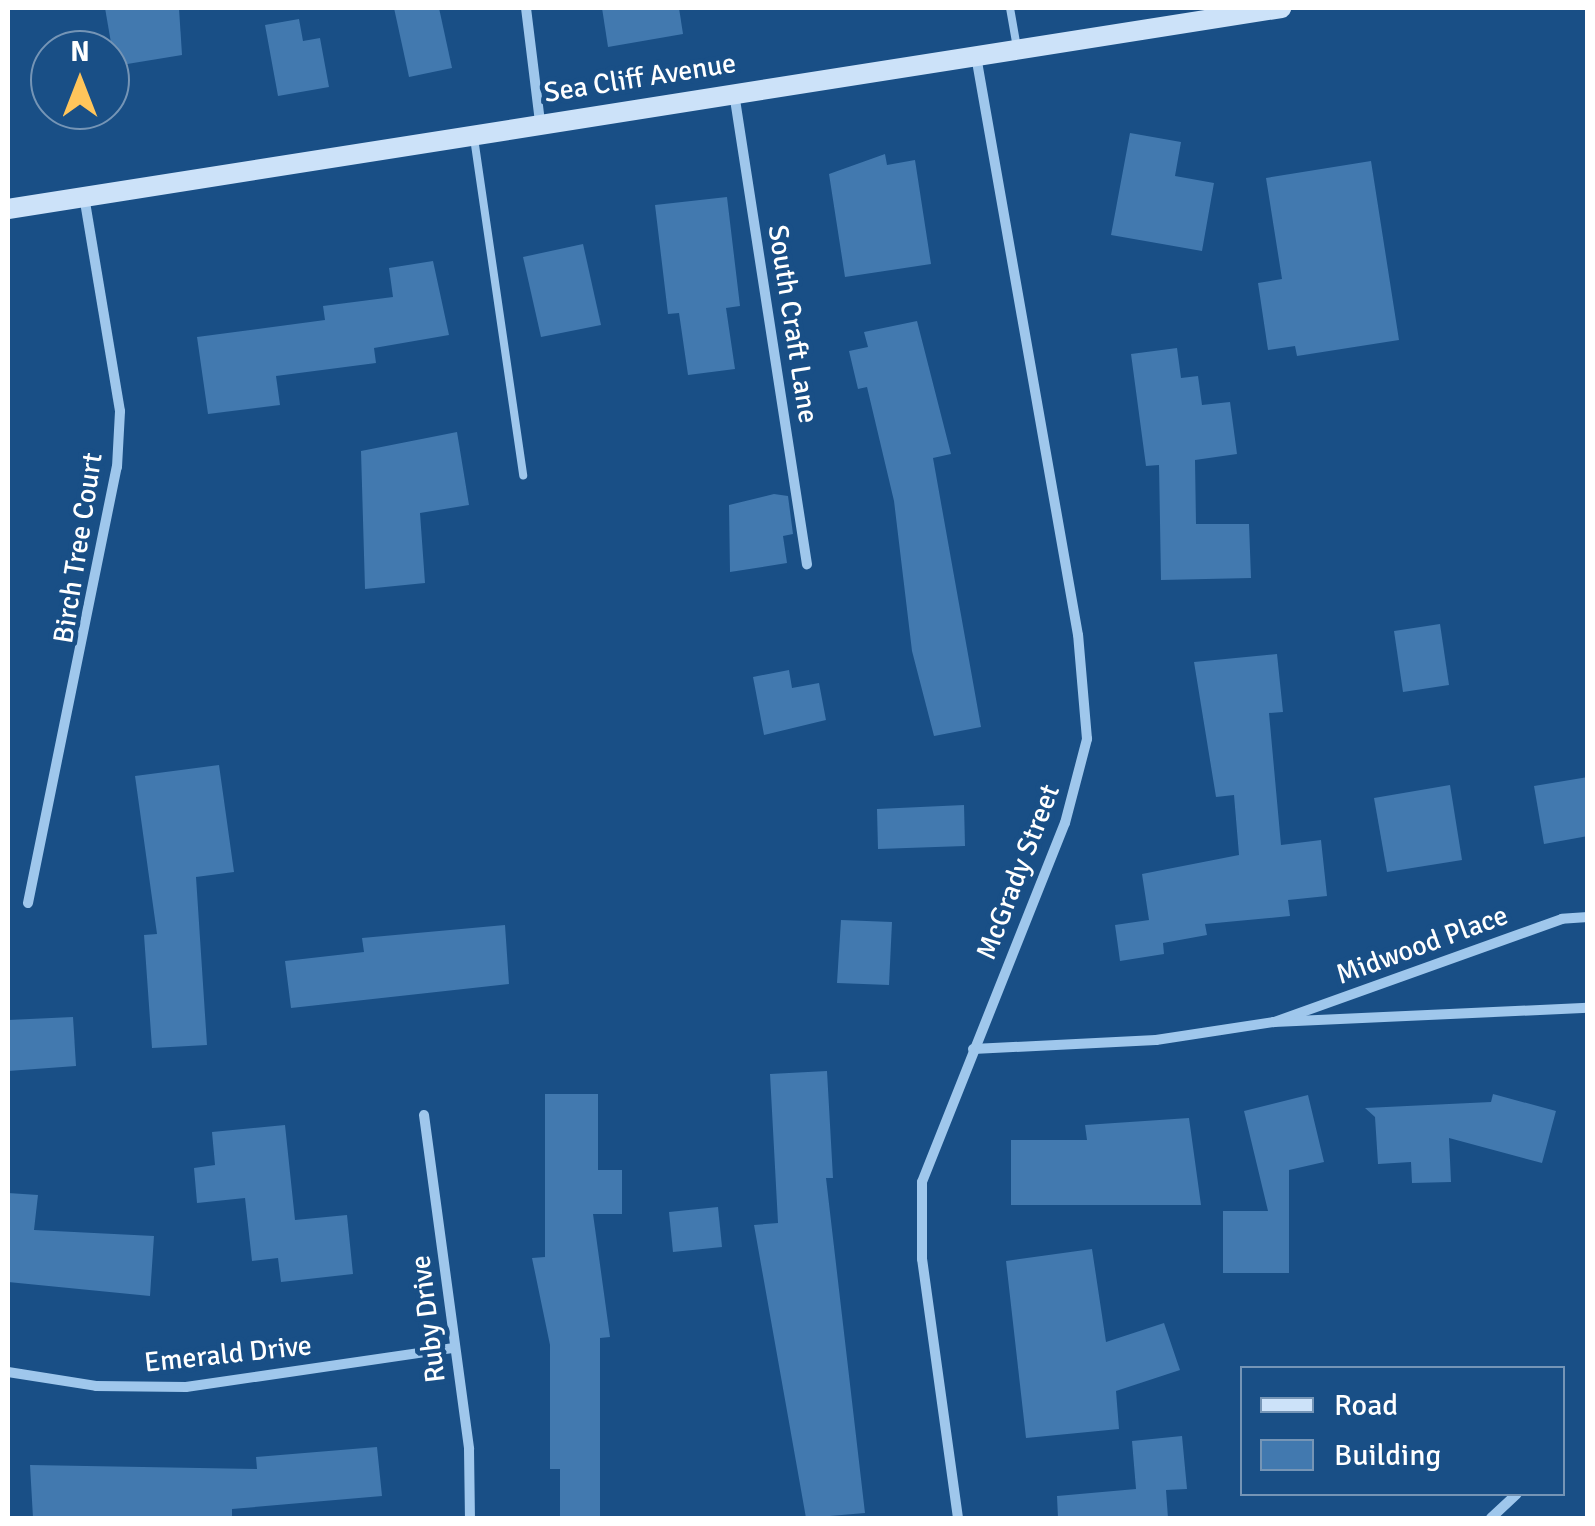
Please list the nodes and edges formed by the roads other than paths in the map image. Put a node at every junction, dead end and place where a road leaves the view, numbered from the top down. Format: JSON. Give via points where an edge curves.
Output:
{"nodes":[{"id":1,"x":526,"y":8,"type":"edge"},
{"id":2,"x":1010,"y":8,"type":"edge"},
{"id":3,"x":1282,"y":8,"type":"edge"},
{"id":4,"x":1017,"y":48,"type":"junction"},
{"id":5,"x":976,"y":54,"type":"junction"},
{"id":6,"x":734,"y":92,"type":"junction"},
{"id":7,"x":540,"y":122,"type":"junction"},
{"id":8,"x":473,"y":132,"type":"junction"},
{"id":9,"x":84,"y":198,"type":"junction"},
{"id":10,"x":8,"y":209,"type":"edge"},
{"id":11,"x":524,"y":475,"type":"dead end"},
{"id":12,"x":807,"y":564,"type":"dead end"},
{"id":13,"x":28,"y":904,"type":"dead end"},
{"id":14,"x":1588,"y":917,"type":"edge"},
{"id":15,"x":1588,"y":1008,"type":"edge"},
{"id":16,"x":1274,"y":1022,"type":"junction"},
{"id":17,"x":973,"y":1049,"type":"junction"},
{"id":18,"x":424,"y":1114,"type":"dead end"},
{"id":19,"x":452,"y":1348,"type":"junction"},
{"id":20,"x":8,"y":1372,"type":"edge"},
{"id":21,"x":1515,"y":1496,"type":"edge"},
{"id":22,"x":470,"y":1518,"type":"edge"},
{"id":23,"x":958,"y":1518,"type":"edge"},
{"id":24,"x":1491,"y":1518,"type":"edge"}],
"edges":[{"from":1,"to":7,"type":"street"},
{"from":2,"to":4,"type":"lane"},
{"from":3,"to":4,"type":"street","name":"Sea Cliff Avenue"},
{"from":4,"to":5,"type":"street","name":"Sea Cliff Avenue"},
{"from":5,"to":6,"type":"street","name":"Sea Cliff Avenue"},
{"from":5,"to":17,"type":"street","name":"McGrady Street","via":[[1078,635],[1086,739],[1065,823]]},
{"from":6,"to":7,"type":"street","name":"Sea Cliff Avenue"},
{"from":6,"to":12,"type":"street","name":"South Craft Lane"},
{"from":7,"to":8,"type":"street","name":"Sea Cliff Avenue"},
{"from":8,"to":9,"type":"street","name":"Sea Cliff Avenue"},
{"from":8,"to":11,"type":"lane"},
{"from":9,"to":10,"type":"street","name":"Sea Cliff Avenue"},
{"from":9,"to":13,"type":"street","name":"Birch Tree Court","via":[[120,411],[117,467]]},
{"from":14,"to":16,"type":"street","name":"Midwood Place","via":[[1562,919]]},
{"from":15,"to":16,"type":"street","name":"Midwood Place"},
{"from":16,"to":17,"type":"street","name":"Midwood Place","via":[[1156,1040]]},
{"from":17,"to":23,"type":"street","name":"McGrady Street","via":[[922,1182],[922,1259]]},
{"from":18,"to":19,"type":"street","name":"Ruby Drive"},
{"from":19,"to":20,"type":"street","name":"Emerald Drive","via":[[186,1387],[96,1386]]},
{"from":19,"to":22,"type":"street","name":"Ruby Drive","via":[[469,1449]]},
{"from":21,"to":24,"type":"street"}]}
